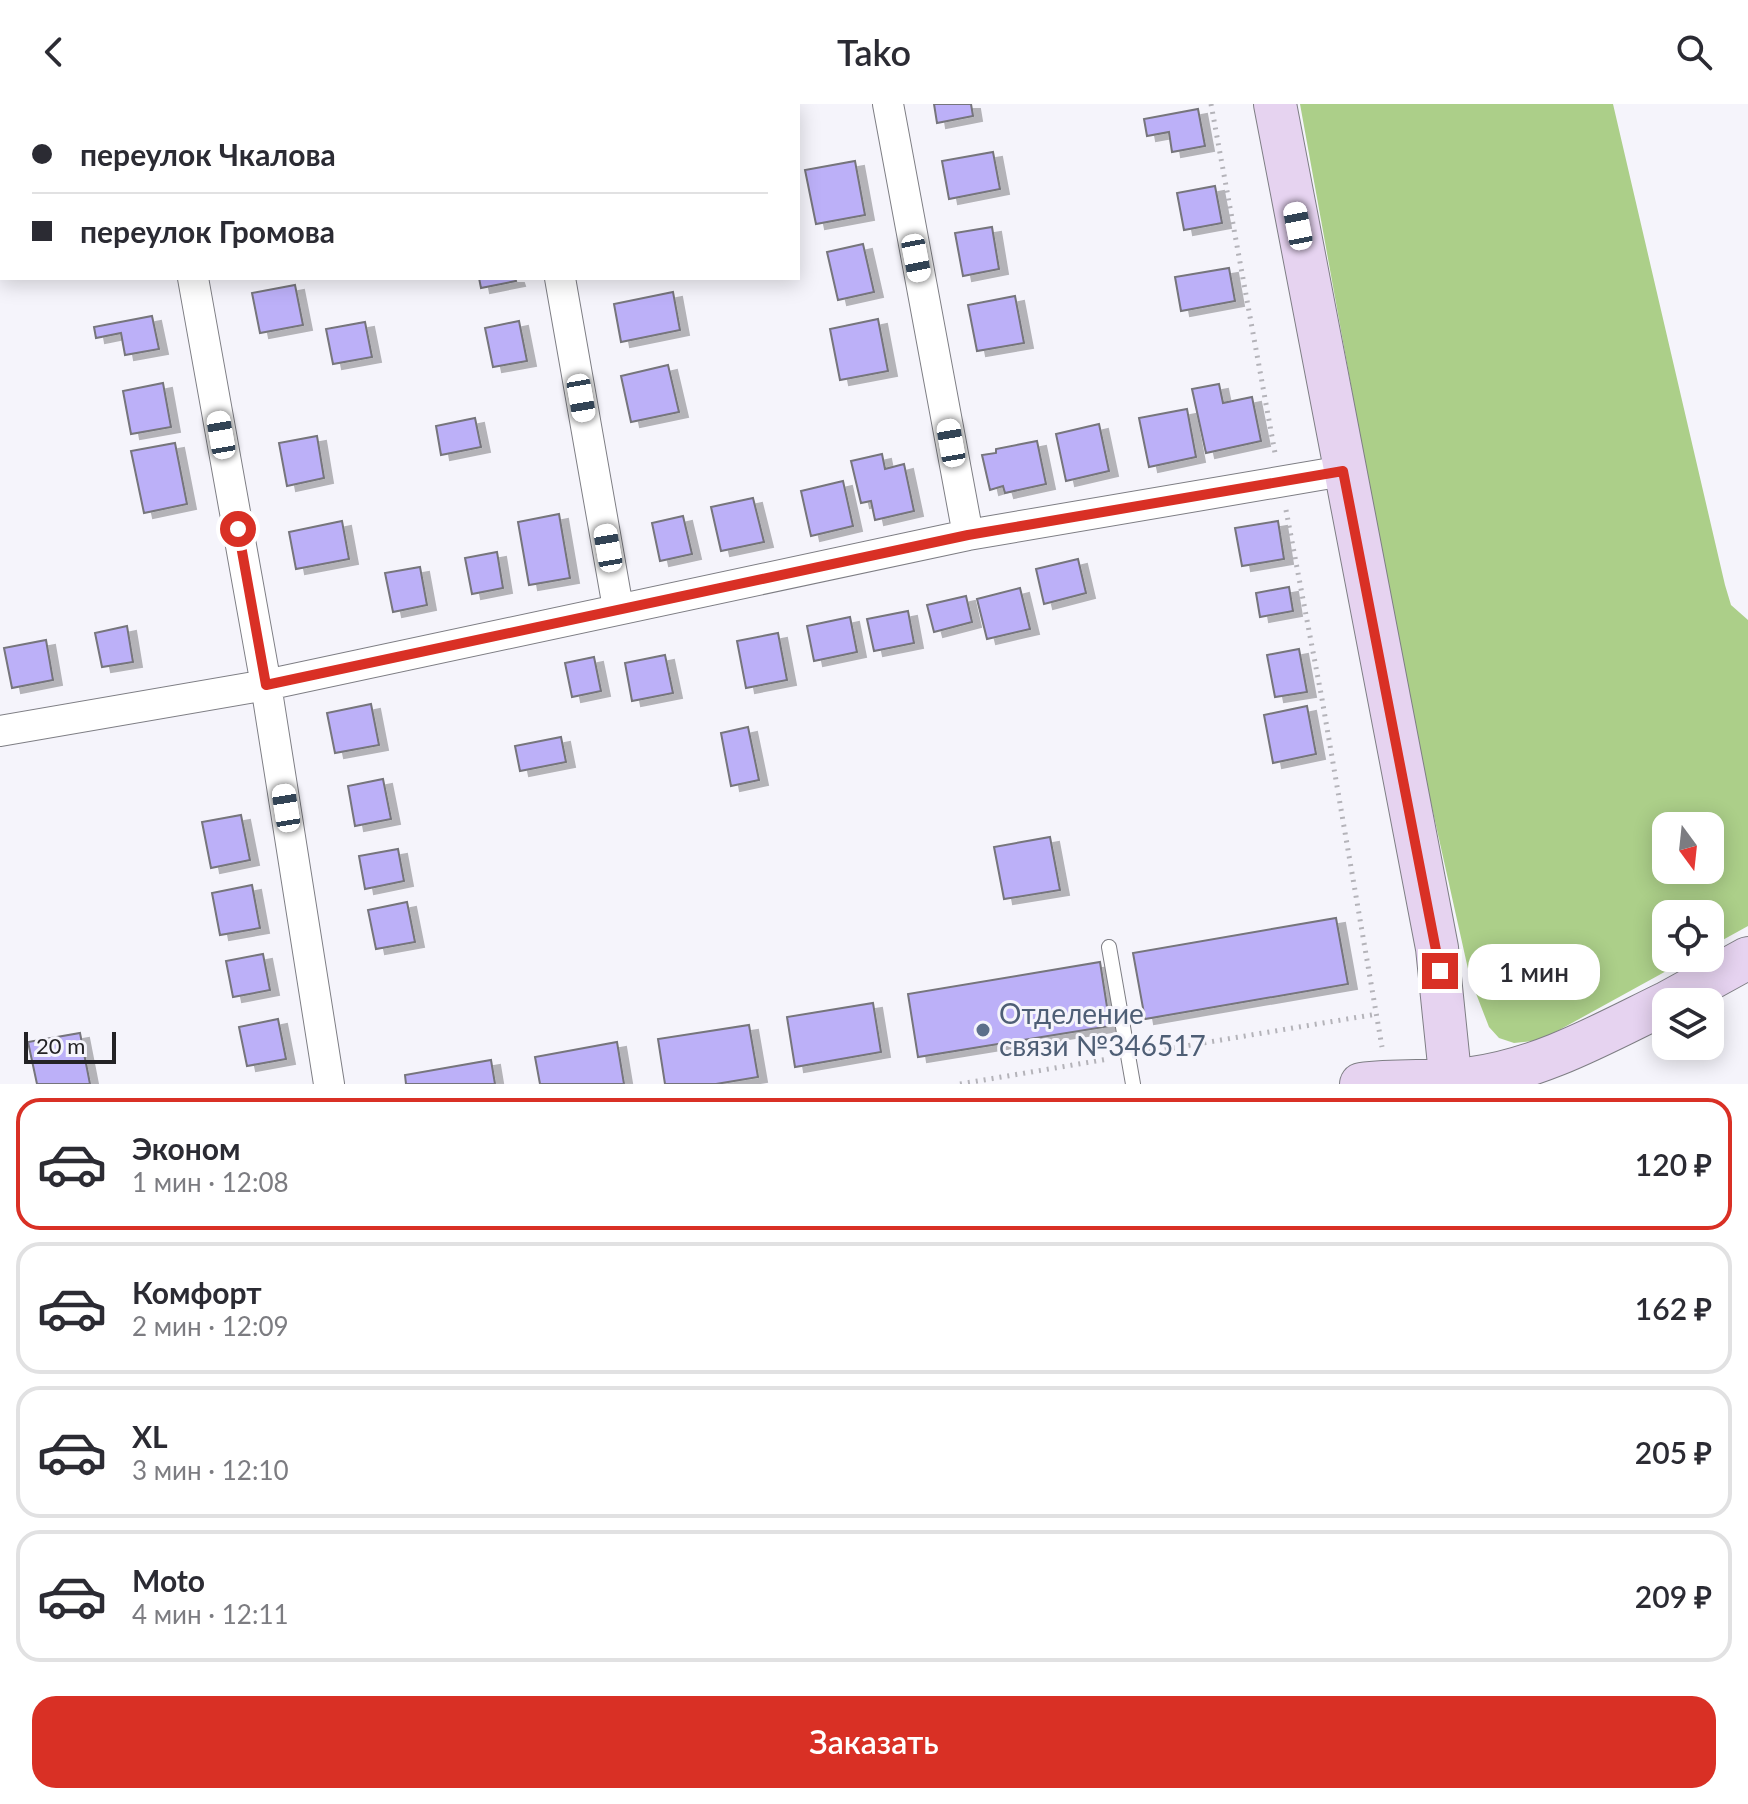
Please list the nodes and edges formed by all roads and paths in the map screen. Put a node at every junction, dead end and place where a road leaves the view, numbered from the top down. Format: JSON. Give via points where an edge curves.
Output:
{"nodes":[{"id":1,"x":888,"y":104,"type":"edge"},
{"id":2,"x":1211,"y":104,"type":"edge"},
{"id":3,"x":1275,"y":104,"type":"edge"},
{"id":4,"x":193,"y":280,"type":"edge"},
{"id":5,"x":560,"y":280,"type":"edge"},
{"id":6,"x":1343,"y":471,"type":"junction"},
{"id":7,"x":1280,"y":482,"type":"junction"},
{"id":8,"x":968,"y":535,"type":"junction"},
{"id":9,"x":618,"y":608,"type":"junction"},
{"id":10,"x":266,"y":685,"type":"junction"},
{"id":11,"x":0,"y":731,"type":"edge"},
{"id":12,"x":1109,"y":947,"type":"dead end"},
{"id":13,"x":1748,"y":958,"type":"edge"},
{"id":14,"x":1694,"y":988,"type":"edge"},
{"id":15,"x":1652,"y":1010,"type":"edge"},
{"id":16,"x":1377,"y":1014,"type":"junction"},
{"id":17,"x":1127,"y":1056,"type":"junction"},
{"id":18,"x":1374,"y":1082,"type":"edge"},
{"id":19,"x":1451,"y":1082,"type":"edge"},
{"id":20,"x":329,"y":1084,"type":"edge"},
{"id":21,"x":960,"y":1084,"type":"edge"},
{"id":22,"x":1133,"y":1084,"type":"edge"}],
"edges":[{"from":1,"to":8,"type":"street"},
{"from":2,"to":7,"type":"path"},
{"from":3,"to":6,"type":"street"},
{"from":4,"to":10,"type":"street"},
{"from":5,"to":9,"type":"street"},
{"from":6,"to":7,"type":"street"},
{"from":6,"to":19,"type":"street","via":[[1437,948]]},
{"from":7,"to":8,"type":"street"},
{"from":7,"to":16,"type":"path"},
{"from":8,"to":9,"type":"street"},
{"from":9,"to":10,"type":"street"},
{"from":10,"to":11,"type":"street"},
{"from":10,"to":20,"type":"street"},
{"from":12,"to":17,"type":"lane"},
{"from":13,"to":14,"type":"street"},
{"from":15,"to":19,"type":"street","via":[[1554,1056]]},
{"from":16,"to":17,"type":"path"},
{"from":16,"to":18,"type":"path"},
{"from":17,"to":21,"type":"path"},
{"from":17,"to":22,"type":"lane"},
{"from":18,"to":19,"type":"street"}]}
